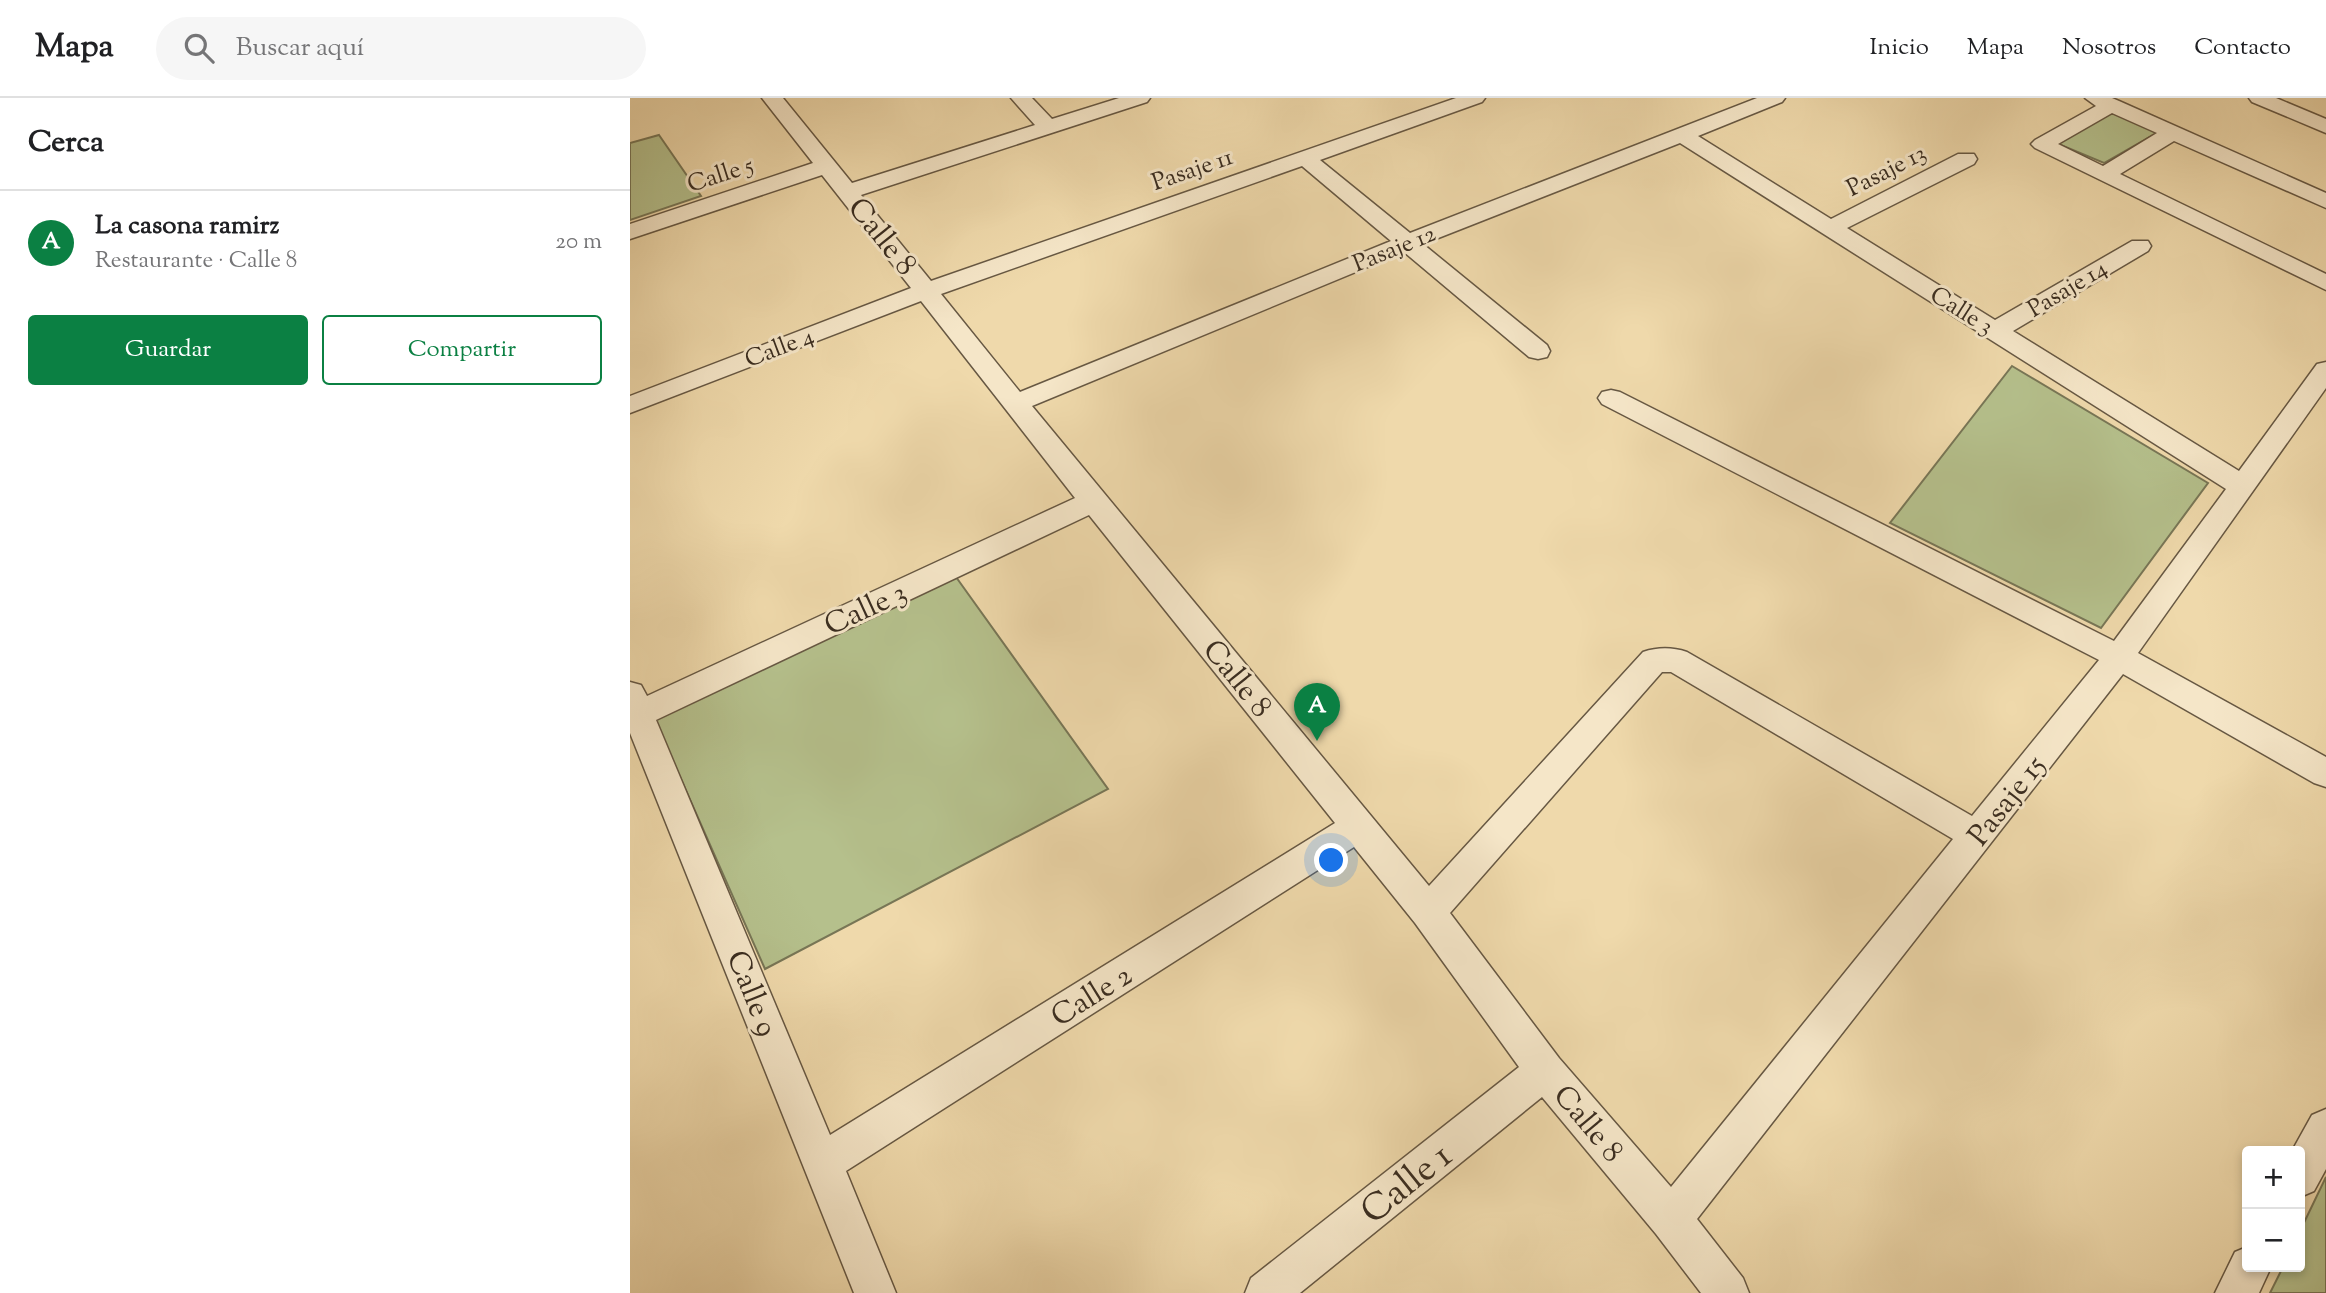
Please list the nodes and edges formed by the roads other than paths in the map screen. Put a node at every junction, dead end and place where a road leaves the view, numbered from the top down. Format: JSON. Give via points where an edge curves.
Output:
{"nodes":[{"id":1,"x":772,"y":98,"type":"edge"},
{"id":2,"x":1020,"y":98,"type":"edge"},
{"id":3,"x":1140,"y":98,"type":"edge"},
{"id":4,"x":1475,"y":98,"type":"edge"},
{"id":5,"x":1775,"y":98,"type":"edge"},
{"id":6,"x":2259,"y":98,"type":"edge"},
{"id":7,"x":2104,"y":102,"type":"edge"},
{"id":8,"x":1048,"y":127,"type":"junction"},
{"id":9,"x":2326,"y":127,"type":"edge"},
{"id":10,"x":2174,"y":132,"type":"junction"},
{"id":11,"x":1682,"y":135,"type":"junction"},
{"id":12,"x":1305,"y":158,"type":"junction"},
{"id":13,"x":1966,"y":159,"type":"dead end"},
{"id":14,"x":826,"y":166,"type":"junction"},
{"id":15,"x":2105,"y":174,"type":"junction"},
{"id":16,"x":847,"y":192,"type":"junction"},
{"id":17,"x":2326,"y":201,"type":"edge"},
{"id":18,"x":1830,"y":228,"type":"junction"},
{"id":19,"x":630,"y":232,"type":"edge"},
{"id":20,"x":1405,"y":243,"type":"junction"},
{"id":21,"x":2140,"y":246,"type":"dead end"},
{"id":22,"x":2326,"y":283,"type":"edge"},
{"id":23,"x":928,"y":290,"type":"junction"},
{"id":24,"x":1995,"y":331,"type":"junction"},
{"id":25,"x":1538,"y":351,"type":"dead end"},
{"id":26,"x":2326,"y":370,"type":"edge"},
{"id":27,"x":1611,"y":398,"type":"dead end"},
{"id":28,"x":1016,"y":403,"type":"junction"},
{"id":29,"x":630,"y":405,"type":"edge"},
{"id":30,"x":2242,"y":486,"type":"junction"},
{"id":31,"x":1093,"y":501,"type":"junction"},
{"id":32,"x":2119,"y":657,"type":"junction"},
{"id":33,"x":634,"y":704,"type":"edge"},
{"id":34,"x":2326,"y":773,"type":"edge"},
{"id":35,"x":1359,"y":826,"type":"junction"},
{"id":36,"x":1977,"y":836,"type":"junction"},
{"id":37,"x":1428,"y":912,"type":"junction"},
{"id":38,"x":1545,"y":1071,"type":"junction"},
{"id":39,"x":2326,"y":1129,"type":"edge"},
{"id":40,"x":822,"y":1163,"type":"junction"},
{"id":41,"x":2305,"y":1168,"type":"edge"},
{"id":42,"x":1671,"y":1219,"type":"junction"},
{"id":43,"x":2247,"y":1272,"type":"edge"},
{"id":44,"x":875,"y":1293,"type":"edge"},
{"id":45,"x":1266,"y":1293,"type":"edge"},
{"id":46,"x":1728,"y":1293,"type":"edge"},
{"id":47,"x":2236,"y":1293,"type":"edge"}],
"edges":[{"from":1,"to":14,"type":"street","name":"Calle 8"},
{"from":2,"to":8,"type":"street"},
{"from":3,"to":8,"type":"street"},
{"from":4,"to":12,"type":"street","name":"Pasaje 11"},
{"from":5,"to":11,"type":"street","name":"Pasaje 12"},
{"from":6,"to":9,"type":"street"},
{"from":7,"to":10,"type":"street"},
{"from":7,"to":15,"type":"street","via":[[2042,144]]},
{"from":8,"to":16,"type":"street"},
{"from":10,"to":15,"type":"street"},
{"from":10,"to":17,"type":"street"},
{"from":11,"to":18,"type":"street","name":"Calle 3"},
{"from":11,"to":20,"type":"street","name":"Pasaje 12"},
{"from":12,"to":20,"type":"street"},
{"from":12,"to":23,"type":"street","name":"Pasaje 11"},
{"from":13,"to":18,"type":"street","name":"Pasaje 13"},
{"from":14,"to":16,"type":"street","name":"Calle 8"},
{"from":14,"to":19,"type":"street","name":"Calle 5"},
{"from":15,"to":22,"type":"street"},
{"from":16,"to":23,"type":"street","name":"Calle 8"},
{"from":18,"to":24,"type":"street","name":"Calle 3"},
{"from":20,"to":25,"type":"street"},
{"from":20,"to":28,"type":"street","name":"Pasaje 12"},
{"from":21,"to":24,"type":"street","name":"Pasaje 14"},
{"from":23,"to":28,"type":"street","name":"Calle 8"},
{"from":23,"to":29,"type":"street","name":"Calle 4"},
{"from":24,"to":30,"type":"street","name":"Calle 3"},
{"from":26,"to":30,"type":"street","name":"Pasaje 15"},
{"from":27,"to":32,"type":"street"},
{"from":28,"to":31,"type":"street","name":"Calle 8"},
{"from":30,"to":32,"type":"street","name":"Pasaje 15"},
{"from":31,"to":33,"type":"street","name":"Calle 3"},
{"from":31,"to":35,"type":"street","name":"Calle 8"},
{"from":32,"to":34,"type":"street"},
{"from":32,"to":36,"type":"street","name":"Pasaje 15"},
{"from":33,"to":40,"type":"street","name":"Calle 9"},
{"from":35,"to":37,"type":"street","name":"Calle 8"},
{"from":35,"to":40,"type":"street","name":"Calle 2"},
{"from":36,"to":37,"type":"street","via":[[1675,660],[1654,660]]},
{"from":36,"to":42,"type":"street","name":"Pasaje 15"},
{"from":37,"to":38,"type":"street","name":"Calle 8"},
{"from":38,"to":42,"type":"street","name":"Calle 8"},
{"from":38,"to":45,"type":"street","name":"Calle 1"},
{"from":39,"to":41,"type":"street"},
{"from":40,"to":44,"type":"street","name":"Calle 9"},
{"from":42,"to":46,"type":"street","name":"Calle 8"},
{"from":43,"to":47,"type":"street"}]}
